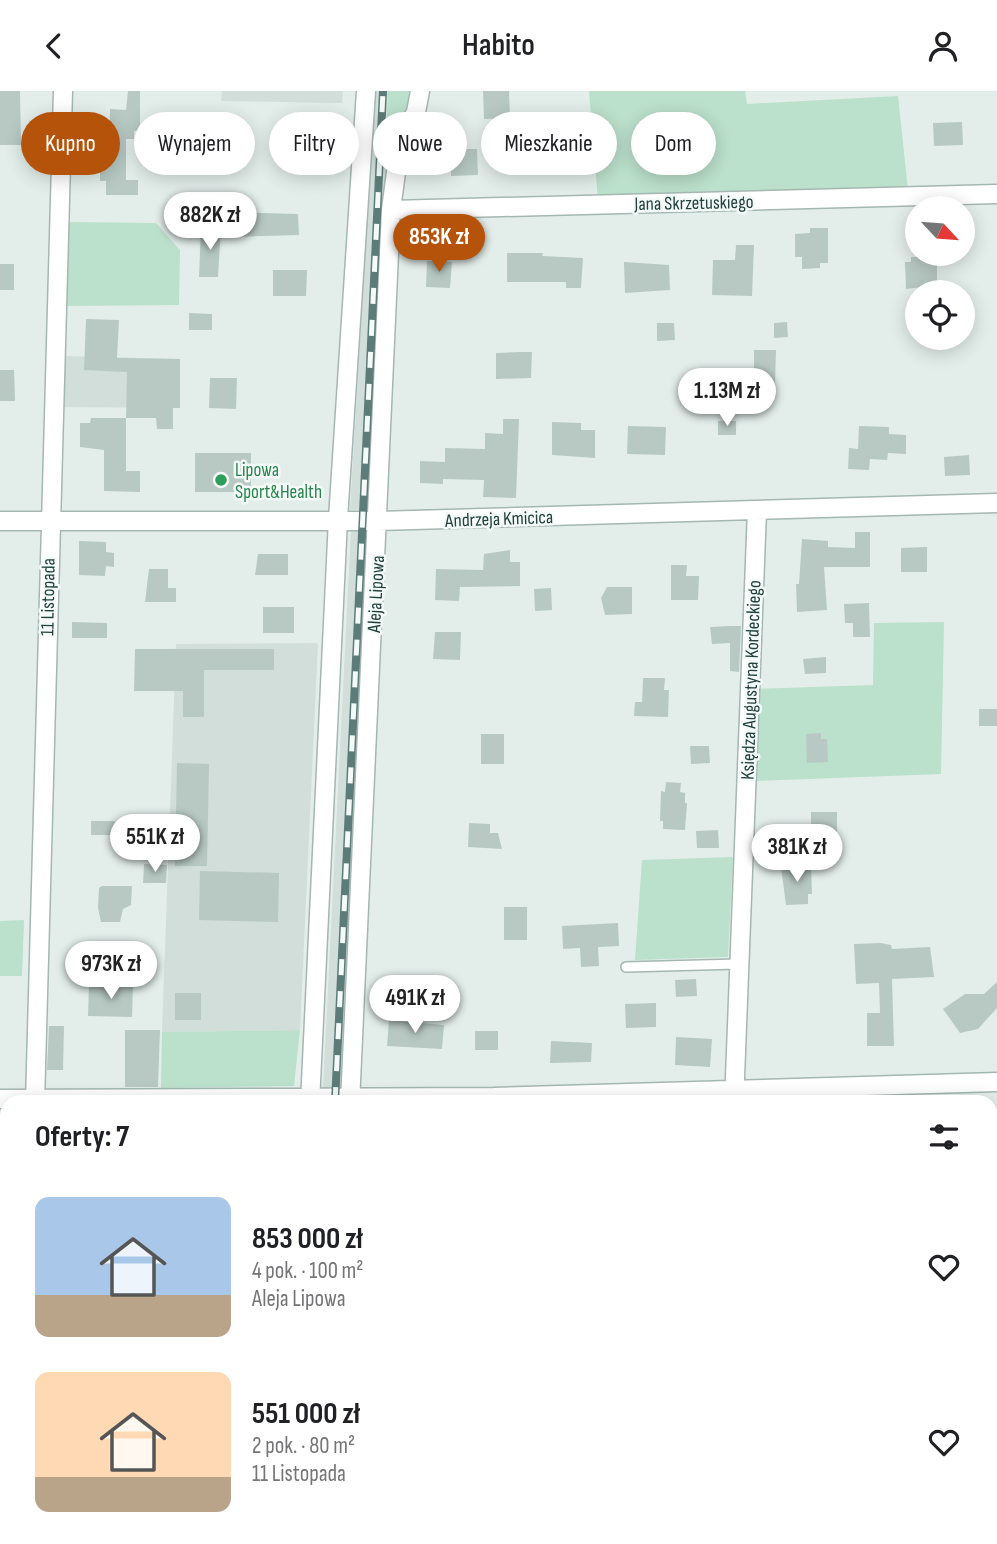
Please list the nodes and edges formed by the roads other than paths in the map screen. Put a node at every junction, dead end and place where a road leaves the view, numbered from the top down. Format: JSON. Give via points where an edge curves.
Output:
{"nodes":[{"id":1,"x":63,"y":91,"type":"edge"},
{"id":2,"x":366,"y":91,"type":"edge"},
{"id":3,"x":419,"y":91,"type":"edge"},
{"id":4,"x":997,"y":194,"type":"edge"},
{"id":5,"x":391,"y":210,"type":"junction"},
{"id":6,"x":997,"y":503,"type":"edge"},
{"id":7,"x":757,"y":510,"type":"junction"},
{"id":8,"x":338,"y":519,"type":"junction"},
{"id":9,"x":0,"y":521,"type":"edge"},
{"id":10,"x":49,"y":521,"type":"junction"},
{"id":11,"x":378,"y":521,"type":"junction"},
{"id":12,"x":738,"y":964,"type":"junction"},
{"id":13,"x":626,"y":967,"type":"dead end"},
{"id":14,"x":997,"y":1082,"type":"edge"},
{"id":15,"x":35,"y":1095,"type":"edge"},
{"id":16,"x":310,"y":1095,"type":"edge"},
{"id":17,"x":350,"y":1095,"type":"edge"},
{"id":18,"x":734,"y":1095,"type":"edge"},
{"id":19,"x":753,"y":1095,"type":"edge"}],
"edges":[{"from":1,"to":10,"type":"street","name":"11 Listopada"},
{"from":2,"to":8,"type":"street"},
{"from":3,"to":5,"type":"street","name":"Aleja Lipowa","via":[[416,112],[400,142]]},
{"from":4,"to":5,"type":"street","name":"Jana Skrzetuskiego"},
{"from":5,"to":11,"type":"street","name":"Aleja Lipowa"},
{"from":6,"to":7,"type":"street","name":"Andrzeja Kmicica"},
{"from":7,"to":11,"type":"street","name":"Andrzeja Kmicica"},
{"from":7,"to":12,"type":"street","name":"Księdza Augustyna Kordeckiego"},
{"from":8,"to":10,"type":"street","name":"Andrzeja Kmicica"},
{"from":8,"to":11,"type":"street","name":"Andrzeja Kmicica"},
{"from":8,"to":16,"type":"street"},
{"from":9,"to":10,"type":"street","name":"Andrzeja Kmicica"},
{"from":10,"to":15,"type":"street","name":"11 Listopada"},
{"from":11,"to":17,"type":"street","name":"Aleja Lipowa"},
{"from":12,"to":13,"type":"lane"},
{"from":12,"to":18,"type":"street","name":"Księdza Augustyna Kordeckiego"},
{"from":14,"to":19,"type":"street"}]}
